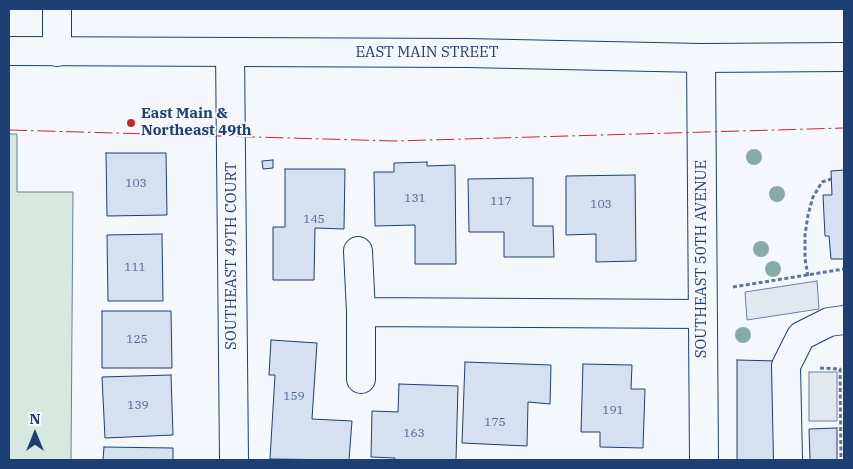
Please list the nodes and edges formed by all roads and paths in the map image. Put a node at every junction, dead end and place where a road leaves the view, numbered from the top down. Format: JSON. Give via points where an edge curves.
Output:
{"nodes":[{"id":1,"x":57,"y":9,"type":"edge"},
{"id":2,"x":9,"y":51,"type":"edge"},
{"id":3,"x":57,"y":52,"type":"junction"},
{"id":4,"x":230,"y":52,"type":"junction"},
{"id":5,"x":844,"y":57,"type":"edge"},
{"id":6,"x":701,"y":58,"type":"junction"},
{"id":7,"x":831,"y":179,"type":"dead end"},
{"id":8,"x":358,"y":251,"type":"dead end"},
{"id":9,"x":844,"y":269,"type":"edge"},
{"id":10,"x":808,"y":276,"type":"junction"},
{"id":11,"x":732,"y":288,"type":"dead end"},
{"id":12,"x":360,"y":312,"type":"junction"},
{"id":13,"x":703,"y":314,"type":"junction"},
{"id":14,"x":844,"y":320,"type":"edge"},
{"id":15,"x":786,"y":366,"type":"junction"},
{"id":16,"x":360,"y":378,"type":"dead end"},
{"id":17,"x":234,"y":460,"type":"edge"},
{"id":18,"x":704,"y":460,"type":"edge"},
{"id":19,"x":788,"y":460,"type":"edge"},
{"id":20,"x":841,"y":460,"type":"edge"}],
"edges":[{"from":1,"to":3,"type":"street"},
{"from":2,"to":3,"type":"street","name":"EAST MAIN STREET"},
{"from":3,"to":4,"type":"street","name":"EAST MAIN STREET"},
{"from":4,"to":6,"type":"street","name":"EAST MAIN STREET"},
{"from":4,"to":17,"type":"street","name":"SOUTHEAST 49TH COURT"},
{"from":5,"to":6,"type":"street","name":"EAST MAIN STREET"},
{"from":6,"to":13,"type":"street","name":"SOUTHEAST 50TH AVENUE"},
{"from":7,"to":10,"type":"path","via":[[822,182],[808,215],[805,259]]},
{"from":8,"to":12,"type":"street"},
{"from":9,"to":10,"type":"path"},
{"from":10,"to":11,"type":"path"},
{"from":12,"to":13,"type":"street"},
{"from":12,"to":16,"type":"street"},
{"from":13,"to":18,"type":"street","name":"SOUTHEAST 50TH AVENUE"},
{"from":14,"to":15,"type":"street","via":[[828,322],[801,336]]},
{"from":15,"to":19,"type":"street"},
{"from":15,"to":20,"type":"path","via":[[840,369]]}]}
